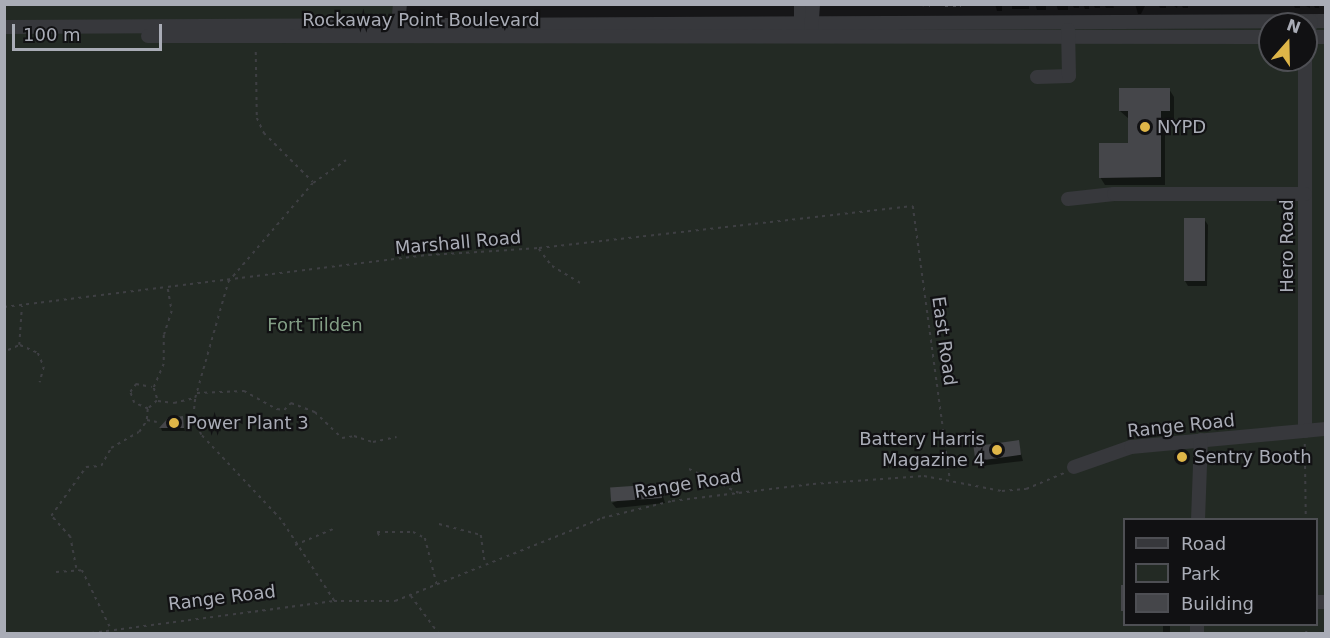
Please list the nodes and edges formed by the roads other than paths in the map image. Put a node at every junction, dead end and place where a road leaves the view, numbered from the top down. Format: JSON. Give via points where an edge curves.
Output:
{"nodes":[{"id":1,"x":400,"y":4,"type":"edge"},
{"id":2,"x":801,"y":4,"type":"edge"},
{"id":3,"x":813,"y":4,"type":"edge"},
{"id":4,"x":819,"y":4,"type":"edge"},
{"id":5,"x":1258,"y":21,"type":"edge"},
{"id":6,"x":1068,"y":22,"type":"junction"},
{"id":7,"x":1119,"y":22,"type":"junction"},
{"id":8,"x":398,"y":26,"type":"junction"},
{"id":9,"x":4,"y":27,"type":"edge"},
{"id":10,"x":809,"y":30,"type":"junction"},
{"id":11,"x":934,"y":31,"type":"junction"},
{"id":12,"x":420,"y":32,"type":"junction"},
{"id":13,"x":4,"y":36,"type":"edge"},
{"id":14,"x":1068,"y":37,"type":"junction"},
{"id":15,"x":1119,"y":37,"type":"junction"},
{"id":16,"x":1258,"y":37,"type":"edge"},
{"id":17,"x":1305,"y":72,"type":"edge"},
{"id":18,"x":1037,"y":77,"type":"dead end"},
{"id":19,"x":1305,"y":194,"type":"junction"},
{"id":20,"x":1068,"y":199,"type":"dead end"},
{"id":21,"x":1326,"y":429,"type":"edge"},
{"id":22,"x":1305,"y":431,"type":"junction"},
{"id":23,"x":1201,"y":440,"type":"junction"},
{"id":24,"x":1074,"y":466,"type":"road end"},
{"id":25,"x":1198,"y":518,"type":"edge"}],
"edges":[{"from":1,"to":8,"type":"street"},
{"from":2,"to":10,"type":"street"},
{"from":3,"to":10,"type":"street"},
{"from":4,"to":10,"type":"street"},
{"from":5,"to":7,"type":"street","name":"Rockaway Point Boulevard"},
{"from":6,"to":7,"type":"street","name":"Rockaway Point Boulevard"},
{"from":6,"to":11,"type":"street","name":"Rockaway Point Boulevard"},
{"from":6,"to":14,"type":"street"},
{"from":7,"to":15,"type":"street"},
{"from":8,"to":9,"type":"street","name":"Rockaway Point Boulevard"},
{"from":8,"to":12,"type":"street","name":"Rockaway Point Boulevard"},
{"from":10,"to":11,"type":"street","name":"Rockaway Point Boulevard"},
{"from":10,"to":12,"type":"street","name":"Rockaway Point Boulevard"},
{"from":11,"to":14,"type":"street","name":"Rockaway Point Boulevard"},
{"from":12,"to":13,"type":"street","name":"Rockaway Point Boulevard"},
{"from":14,"to":15,"type":"street","name":"Rockaway Point Boulevard"},
{"from":14,"to":18,"type":"street","via":[[1069,76]]},
{"from":15,"to":16,"type":"street","name":"Rockaway Point Boulevard"},
{"from":17,"to":19,"type":"street","name":"Hero Road"},
{"from":19,"to":20,"type":"street","via":[[1114,194]]},
{"from":19,"to":22,"type":"street","name":"Hero Road"},
{"from":21,"to":22,"type":"street","name":"Range Road"},
{"from":22,"to":23,"type":"street","name":"Range Road"},
{"from":23,"to":24,"type":"street","name":"Range Road","via":[[1131,447]]},
{"from":23,"to":25,"type":"street"}]}
